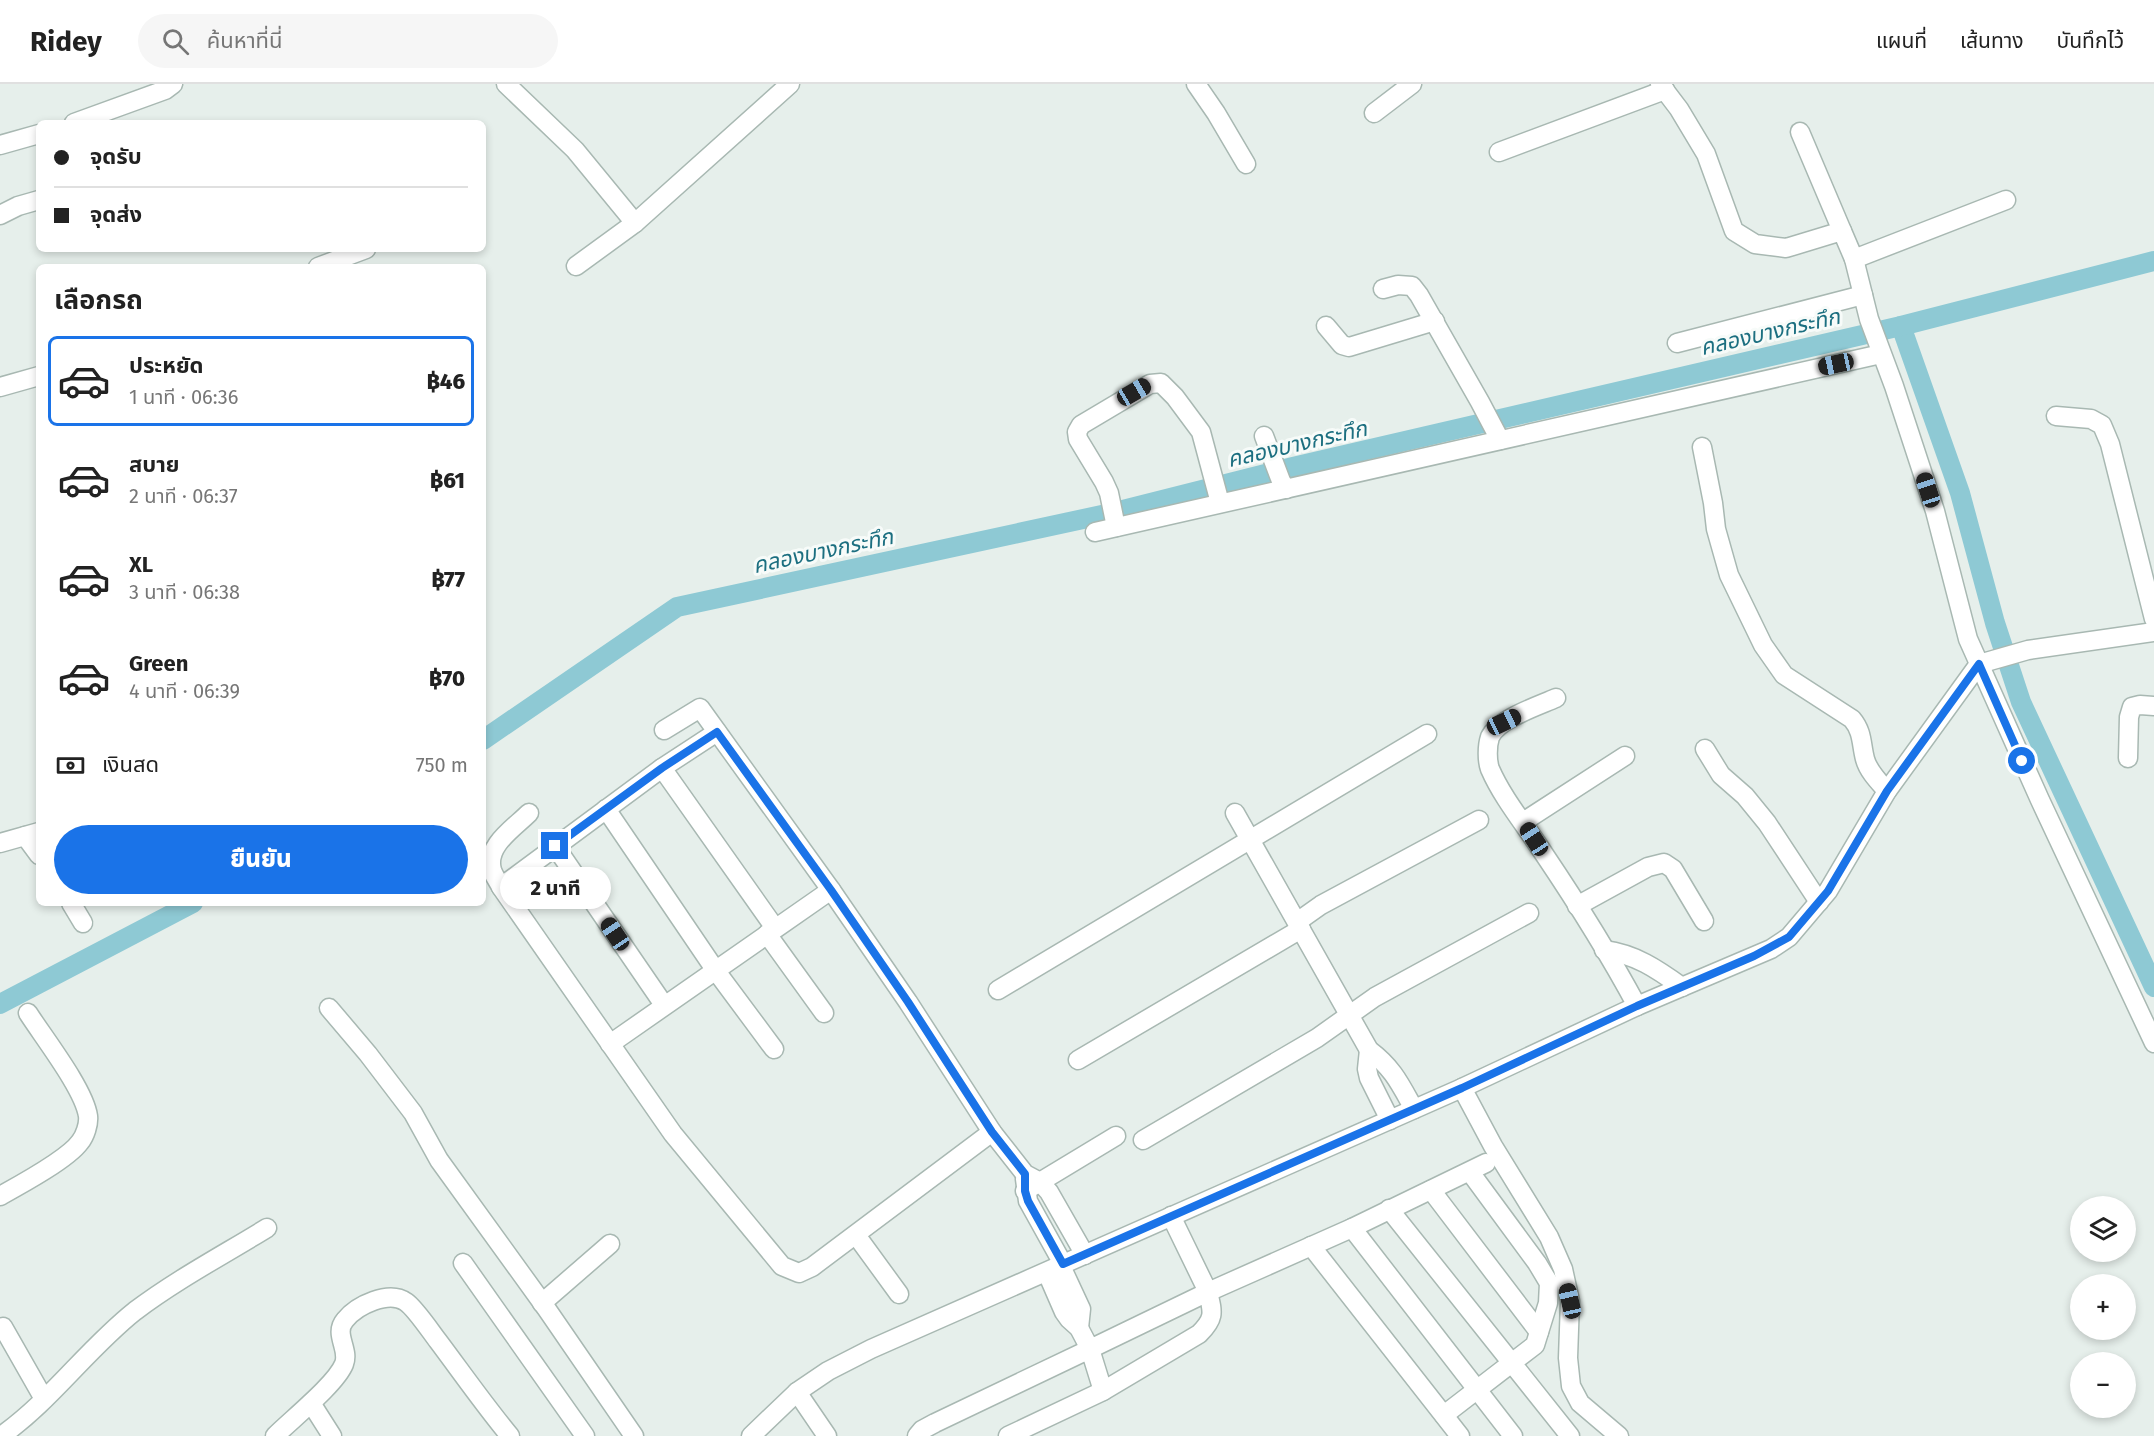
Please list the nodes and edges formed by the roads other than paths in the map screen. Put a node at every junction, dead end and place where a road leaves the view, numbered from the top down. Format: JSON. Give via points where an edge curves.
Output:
{"nodes":[{"id":1,"x":173,"y":84,"type":"edge"},
{"id":2,"x":506,"y":84,"type":"edge"},
{"id":3,"x":790,"y":84,"type":"edge"},
{"id":4,"x":1196,"y":84,"type":"edge"},
{"id":5,"x":1412,"y":84,"type":"edge"},
{"id":6,"x":1663,"y":87,"type":"edge"},
{"id":7,"x":1374,"y":113,"type":"dead end"},
{"id":8,"x":82,"y":120,"type":"edge"},
{"id":9,"x":1800,"y":132,"type":"dead end"},
{"id":10,"x":36,"y":135,"type":"edge"},
{"id":11,"x":0,"y":145,"type":"edge"},
{"id":12,"x":1499,"y":152,"type":"dead end"},
{"id":13,"x":1246,"y":164,"type":"dead end"},
{"id":14,"x":2006,"y":200,"type":"dead end"},
{"id":15,"x":36,"y":201,"type":"edge"},
{"id":16,"x":0,"y":215,"type":"edge"},
{"id":17,"x":635,"y":223,"type":"junction"},
{"id":18,"x":1842,"y":231,"type":"junction"},
{"id":19,"x":353,"y":252,"type":"edge"},
{"id":20,"x":323,"y":259,"type":"edge"},
{"id":21,"x":1854,"y":259,"type":"junction"},
{"id":22,"x":576,"y":266,"type":"dead end"},
{"id":23,"x":1383,"y":289,"type":"dead end"},
{"id":24,"x":1863,"y":295,"type":"junction"},
{"id":25,"x":1435,"y":321,"type":"junction"},
{"id":26,"x":1326,"y":326,"type":"dead end"},
{"id":27,"x":1677,"y":343,"type":"dead end"},
{"id":28,"x":1879,"y":348,"type":"junction"},
{"id":29,"x":36,"y":377,"type":"edge"},
{"id":30,"x":0,"y":387,"type":"edge"},
{"id":31,"x":2056,"y":416,"type":"dead end"},
{"id":32,"x":1496,"y":433,"type":"junction"},
{"id":33,"x":1264,"y":436,"type":"dead end"},
{"id":34,"x":1702,"y":447,"type":"dead end"},
{"id":35,"x":1283,"y":485,"type":"junction"},
{"id":36,"x":1219,"y":501,"type":"junction"},
{"id":37,"x":1115,"y":524,"type":"junction"},
{"id":38,"x":1095,"y":532,"type":"dead end"},
{"id":39,"x":2154,"y":619,"type":"edge"},
{"id":40,"x":2154,"y":633,"type":"edge"},
{"id":41,"x":1979,"y":664,"type":"junction"},
{"id":42,"x":1556,"y":698,"type":"dead end"},
{"id":43,"x":2154,"y":706,"type":"edge"},
{"id":44,"x":664,"y":730,"type":"dead end"},
{"id":45,"x":717,"y":732,"type":"junction"},
{"id":46,"x":1427,"y":734,"type":"dead end"},
{"id":47,"x":1705,"y":749,"type":"dead end"},
{"id":48,"x":1626,"y":756,"type":"dead end"},
{"id":49,"x":2128,"y":758,"type":"dead end"},
{"id":50,"x":662,"y":768,"type":"junction"},
{"id":51,"x":1887,"y":791,"type":"junction"},
{"id":52,"x":606,"y":809,"type":"junction"},
{"id":53,"x":529,"y":813,"type":"dead end"},
{"id":54,"x":1235,"y":813,"type":"dead end"},
{"id":55,"x":1479,"y":820,"type":"dead end"},
{"id":56,"x":1523,"y":822,"type":"junction"},
{"id":57,"x":32,"y":834,"type":"edge"},
{"id":58,"x":1249,"y":841,"type":"junction"},
{"id":59,"x":0,"y":843,"type":"edge"},
{"id":60,"x":555,"y":846,"type":"junction"},
{"id":61,"x":501,"y":887,"type":"junction"},
{"id":62,"x":831,"y":890,"type":"junction"},
{"id":63,"x":1819,"y":902,"type":"junction"},
{"id":64,"x":73,"y":906,"type":"edge"},
{"id":65,"x":1577,"y":906,"type":"junction"},
{"id":66,"x":1529,"y":913,"type":"dead end"},
{"id":67,"x":1704,"y":921,"type":"dead end"},
{"id":68,"x":83,"y":922,"type":"dead end"},
{"id":69,"x":1299,"y":926,"type":"junction"},
{"id":70,"x":771,"y":931,"type":"junction"},
{"id":71,"x":1604,"y":950,"type":"junction"},
{"id":72,"x":717,"y":971,"type":"junction"},
{"id":73,"x":1682,"y":987,"type":"junction"},
{"id":74,"x":998,"y":990,"type":"dead end"},
{"id":75,"x":664,"y":1005,"type":"junction"},
{"id":76,"x":1637,"y":1006,"type":"junction"},
{"id":77,"x":329,"y":1008,"type":"dead end"},
{"id":78,"x":28,"y":1013,"type":"dead end"},
{"id":79,"x":824,"y":1013,"type":"dead end"},
{"id":80,"x":1350,"y":1015,"type":"junction"},
{"id":81,"x":2154,"y":1043,"type":"edge"},
{"id":82,"x":610,"y":1044,"type":"junction"},
{"id":83,"x":774,"y":1049,"type":"dead end"},
{"id":84,"x":1369,"y":1050,"type":"junction"},
{"id":85,"x":1078,"y":1060,"type":"dead end"},
{"id":86,"x":1462,"y":1088,"type":"junction"},
{"id":87,"x":1414,"y":1109,"type":"junction"},
{"id":88,"x":1390,"y":1120,"type":"junction"},
{"id":89,"x":992,"y":1132,"type":"junction"},
{"id":90,"x":1116,"y":1136,"type":"dead end"},
{"id":91,"x":1143,"y":1140,"type":"dead end"},
{"id":92,"x":1030,"y":1183,"type":"junction"},
{"id":93,"x":1431,"y":1190,"type":"junction"},
{"id":94,"x":0,"y":1196,"type":"edge"},
{"id":95,"x":1389,"y":1209,"type":"junction"},
{"id":96,"x":1171,"y":1216,"type":"junction"},
{"id":97,"x":267,"y":1228,"type":"dead end"},
{"id":98,"x":1352,"y":1228,"type":"junction"},
{"id":99,"x":856,"y":1235,"type":"junction"},
{"id":100,"x":610,"y":1244,"type":"dead end"},
{"id":101,"x":1311,"y":1246,"type":"junction"},
{"id":102,"x":1085,"y":1254,"type":"junction"},
{"id":103,"x":463,"y":1263,"type":"dead end"},
{"id":104,"x":1057,"y":1268,"type":"junction"},
{"id":105,"x":1208,"y":1292,"type":"junction"},
{"id":106,"x":899,"y":1294,"type":"dead end"},
{"id":107,"x":542,"y":1303,"type":"junction"},
{"id":108,"x":3,"y":1327,"type":"dead end"},
{"id":109,"x":1539,"y":1332,"type":"junction"},
{"id":110,"x":1090,"y":1349,"type":"junction"},
{"id":111,"x":1511,"y":1363,"type":"junction"},
{"id":112,"x":1477,"y":1390,"type":"junction"},
{"id":113,"x":1103,"y":1391,"type":"junction"},
{"id":114,"x":797,"y":1392,"type":"junction"},
{"id":115,"x":44,"y":1400,"type":"junction"},
{"id":116,"x":311,"y":1403,"type":"junction"},
{"id":117,"x":1444,"y":1415,"type":"junction"},
{"id":118,"x":1,"y":1436,"type":"edge"},
{"id":119,"x":274,"y":1436,"type":"edge"},
{"id":120,"x":332,"y":1436,"type":"edge"},
{"id":121,"x":510,"y":1436,"type":"edge"},
{"id":122,"x":585,"y":1436,"type":"edge"},
{"id":123,"x":634,"y":1436,"type":"edge"},
{"id":124,"x":751,"y":1436,"type":"edge"},
{"id":125,"x":827,"y":1436,"type":"edge"},
{"id":126,"x":917,"y":1436,"type":"edge"},
{"id":127,"x":1008,"y":1436,"type":"edge"},
{"id":128,"x":1460,"y":1436,"type":"edge"},
{"id":129,"x":1513,"y":1436,"type":"edge"},
{"id":130,"x":1570,"y":1436,"type":"edge"},
{"id":131,"x":1619,"y":1436,"type":"edge"}],
"edges":[{"from":1,"to":8,"type":"street"},
{"from":2,"to":17,"type":"street","via":[[575,150]]},
{"from":3,"to":17,"type":"street"},
{"from":4,"to":13,"type":"street"},
{"from":5,"to":7,"type":"street"},
{"from":6,"to":12,"type":"street"},
{"from":6,"to":18,"type":"street","via":[[1706,154],[1734,231],[1755,244],[1786,248]]},
{"from":9,"to":18,"type":"street"},
{"from":10,"to":11,"type":"street"},
{"from":14,"to":21,"type":"street"},
{"from":15,"to":16,"type":"street"},
{"from":17,"to":22,"type":"street"},
{"from":18,"to":21,"type":"street"},
{"from":19,"to":20,"type":"street"},
{"from":21,"to":24,"type":"street"},
{"from":23,"to":25,"type":"street","via":[[1412,286]]},
{"from":24,"to":27,"type":"street"},
{"from":24,"to":28,"type":"street"},
{"from":25,"to":26,"type":"street","via":[[1349,347],[1342,345]]},
{"from":25,"to":32,"type":"street"},
{"from":28,"to":32,"type":"street"},
{"from":28,"to":41,"type":"street","via":[[1935,511],[1968,639]]},
{"from":29,"to":30,"type":"street"},
{"from":31,"to":39,"type":"street","via":[[2091,419],[2102,425]]},
{"from":32,"to":35,"type":"street"},
{"from":33,"to":35,"type":"street"},
{"from":34,"to":51,"type":"street","via":[[1716,529],[1730,575],[1763,645],[1785,675],[1852,719],[1863,741],[1866,761]]},
{"from":35,"to":36,"type":"street"},
{"from":36,"to":37,"type":"street"},
{"from":36,"to":37,"type":"street","via":[[1201,432],[1161,383],[1150,384],[1081,425],[1077,432],[1110,493]]},
{"from":37,"to":38,"type":"street"},
{"from":40,"to":41,"type":"street","via":[[2028,650]]},
{"from":41,"to":51,"type":"street"},
{"from":41,"to":81,"type":"street"},
{"from":42,"to":56,"type":"street","via":[[1504,722],[1490,736],[1490,767]]},
{"from":43,"to":49,"type":"street","via":[[2132,708]]},
{"from":44,"to":45,"type":"street","via":[[700,708]]},
{"from":45,"to":50,"type":"street"},
{"from":45,"to":62,"type":"street"},
{"from":46,"to":58,"type":"street"},
{"from":47,"to":63,"type":"street","via":[[1721,775],[1767,823]]},
{"from":48,"to":56,"type":"street"},
{"from":50,"to":52,"type":"street"},
{"from":50,"to":70,"type":"street"},
{"from":51,"to":63,"type":"street"},
{"from":52,"to":60,"type":"street"},
{"from":52,"to":72,"type":"street"},
{"from":53,"to":61,"type":"street","via":[[493,848],[492,870]]},
{"from":54,"to":58,"type":"street"},
{"from":55,"to":69,"type":"street","via":[[1321,905]]},
{"from":56,"to":65,"type":"street"},
{"from":57,"to":59,"type":"street"},
{"from":58,"to":69,"type":"street"},
{"from":58,"to":74,"type":"street"},
{"from":60,"to":61,"type":"street"},
{"from":60,"to":75,"type":"street"},
{"from":61,"to":82,"type":"street"},
{"from":62,"to":70,"type":"street"},
{"from":62,"to":89,"type":"street"},
{"from":63,"to":73,"type":"street","via":[[1789,937],[1771,949]]},
{"from":64,"to":68,"type":"street"},
{"from":65,"to":67,"type":"street","via":[[1648,867],[1664,863],[1673,869]]},
{"from":65,"to":71,"type":"street"},
{"from":66,"to":80,"type":"street","via":[[1375,997]]},
{"from":69,"to":80,"type":"street"},
{"from":69,"to":85,"type":"street"},
{"from":70,"to":72,"type":"street"},
{"from":70,"to":79,"type":"street"},
{"from":71,"to":73,"type":"street","via":[[1625,953]]},
{"from":71,"to":76,"type":"street"},
{"from":72,"to":75,"type":"street"},
{"from":72,"to":83,"type":"street"},
{"from":73,"to":76,"type":"street"},
{"from":75,"to":82,"type":"street"},
{"from":76,"to":86,"type":"street"},
{"from":77,"to":107,"type":"street","via":[[413,1113],[439,1160]]},
{"from":78,"to":94,"type":"street","via":[[75,1084],[88,1119],[80,1144]]},
{"from":80,"to":84,"type":"street"},
{"from":80,"to":91,"type":"street"},
{"from":82,"to":99,"type":"street","via":[[673,1134],[782,1266],[799,1274]]},
{"from":84,"to":87,"type":"street","via":[[1393,1072]]},
{"from":84,"to":88,"type":"street","via":[[1369,1078]]},
{"from":86,"to":87,"type":"street"},
{"from":86,"to":131,"type":"street","via":[[1563,1269],[1570,1301],[1571,1386],[1580,1403]]},
{"from":87,"to":88,"type":"street"},
{"from":88,"to":96,"type":"street"},
{"from":89,"to":92,"type":"street"},
{"from":89,"to":99,"type":"street"},
{"from":90,"to":92,"type":"street"},
{"from":92,"to":102,"type":"street","via":[[1049,1192]]},
{"from":92,"to":104,"type":"street","via":[[1033,1212]]},
{"from":93,"to":95,"type":"street"},
{"from":93,"to":109,"type":"street"},
{"from":93,"to":109,"type":"street","via":[[1478,1167],[1549,1283],[1548,1304]]},
{"from":95,"to":98,"type":"street"},
{"from":95,"to":111,"type":"street"},
{"from":96,"to":102,"type":"street"},
{"from":96,"to":105,"type":"street"},
{"from":97,"to":115,"type":"street","via":[[136,1311],[87,1354]]},
{"from":98,"to":101,"type":"street"},
{"from":98,"to":112,"type":"street"},
{"from":99,"to":106,"type":"street"},
{"from":100,"to":107,"type":"street"},
{"from":101,"to":105,"type":"street"},
{"from":101,"to":117,"type":"street"},
{"from":102,"to":104,"type":"street"},
{"from":103,"to":122,"type":"street"},
{"from":104,"to":110,"type":"street","via":[[1064,1312],[1079,1328]]},
{"from":104,"to":114,"type":"street","via":[[871,1349]]},
{"from":105,"to":110,"type":"street"},
{"from":105,"to":113,"type":"street","via":[[1213,1311],[1210,1323],[1199,1334]]},
{"from":107,"to":123,"type":"street"},
{"from":108,"to":115,"type":"street"},
{"from":109,"to":111,"type":"street","via":[[1535,1345]]},
{"from":110,"to":113,"type":"street"},
{"from":110,"to":126,"type":"street","via":[[928,1426]]},
{"from":111,"to":112,"type":"street"},
{"from":111,"to":130,"type":"street"},
{"from":112,"to":117,"type":"street"},
{"from":112,"to":129,"type":"street"},
{"from":113,"to":127,"type":"street"},
{"from":114,"to":124,"type":"street"},
{"from":114,"to":125,"type":"street"},
{"from":115,"to":118,"type":"street"},
{"from":116,"to":119,"type":"street"},
{"from":116,"to":120,"type":"street"},
{"from":116,"to":121,"type":"street","via":[[340,1372],[345,1361],[340,1336],[344,1321],[381,1297],[405,1301]]},
{"from":117,"to":128,"type":"street"}]}
